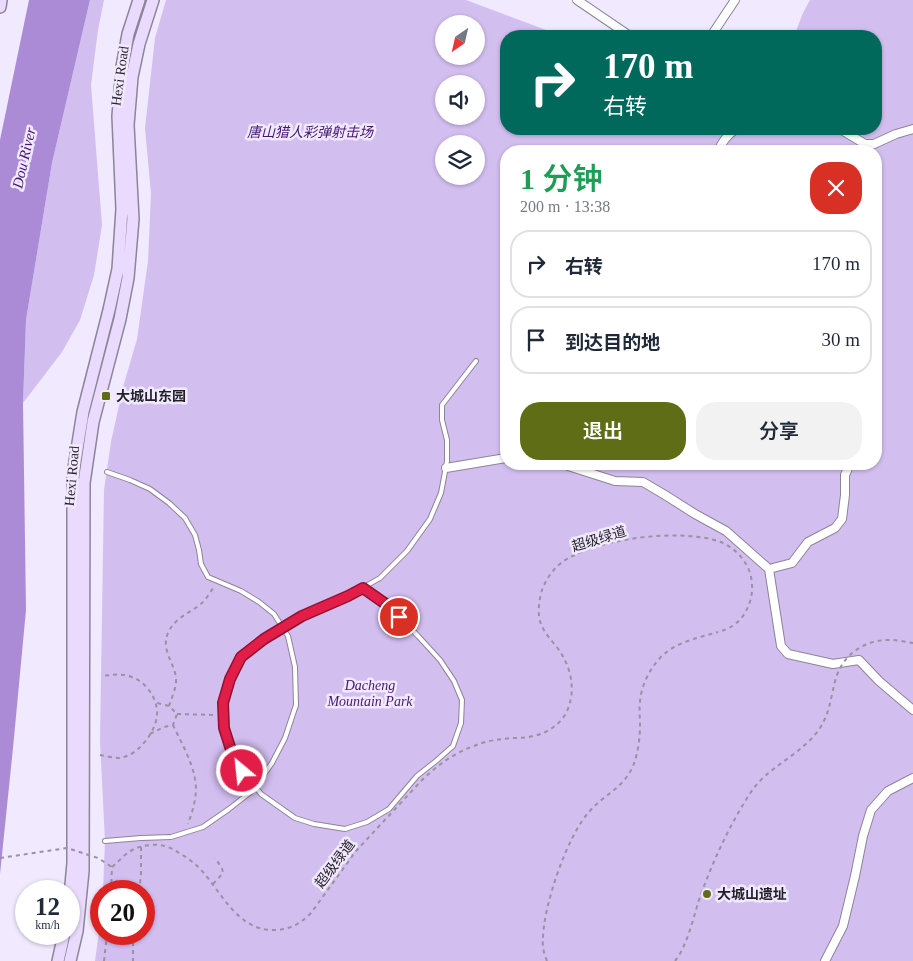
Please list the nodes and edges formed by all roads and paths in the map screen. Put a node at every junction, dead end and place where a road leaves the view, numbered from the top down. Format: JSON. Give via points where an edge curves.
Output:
{"nodes":[{"id":1,"x":1,"y":0,"type":"edge"},
{"id":2,"x":139,"y":0,"type":"edge"},
{"id":3,"x":153,"y":0,"type":"edge"},
{"id":4,"x":577,"y":0,"type":"edge"},
{"id":5,"x":734,"y":0,"type":"edge"},
{"id":6,"x":0,"y":7,"type":"edge"},
{"id":7,"x":621,"y":30,"type":"edge"},
{"id":8,"x":715,"y":30,"type":"edge"},
{"id":9,"x":913,"y":129,"type":"edge"},
{"id":10,"x":728,"y":135,"type":"edge"},
{"id":11,"x":850,"y":135,"type":"edge"},
{"id":12,"x":721,"y":145,"type":"edge"},
{"id":13,"x":476,"y":361,"type":"dead end"},
{"id":14,"x":500,"y":459,"type":"edge"},
{"id":15,"x":446,"y":468,"type":"junction"},
{"id":16,"x":581,"y":470,"type":"edge"},
{"id":17,"x":847,"y":470,"type":"edge"},
{"id":18,"x":107,"y":472,"type":"dead end"},
{"id":19,"x":769,"y":569,"type":"junction"},
{"id":20,"x":218,"y":581,"type":"junction"},
{"id":21,"x":363,"y":588,"type":"junction"},
{"id":22,"x":913,"y":643,"type":"edge"},
{"id":23,"x":101,"y":676,"type":"dead end"},
{"id":24,"x":156,"y":702,"type":"junction"},
{"id":25,"x":169,"y":706,"type":"junction"},
{"id":26,"x":913,"y":710,"type":"edge"},
{"id":27,"x":177,"y":714,"type":"junction"},
{"id":28,"x":224,"y":715,"type":"junction"},
{"id":29,"x":172,"y":725,"type":"junction"},
{"id":30,"x":150,"y":734,"type":"junction"},
{"id":31,"x":100,"y":755,"type":"dead end"},
{"id":32,"x":913,"y":778,"type":"edge"},
{"id":33,"x":184,"y":833,"type":"junction"},
{"id":34,"x":141,"y":838,"type":"junction"},
{"id":35,"x":105,"y":841,"type":"dead end"},
{"id":36,"x":0,"y":858,"type":"edge"},
{"id":37,"x":215,"y":858,"type":"dead end"},
{"id":38,"x":112,"y":867,"type":"junction"},
{"id":39,"x":71,"y":880,"type":"edge"},
{"id":40,"x":112,"y":880,"type":"edge"},
{"id":41,"x":140,"y":880,"type":"edge"},
{"id":42,"x":213,"y":884,"type":"junction"},
{"id":43,"x":62,"y":945,"type":"edge"},
{"id":44,"x":106,"y":945,"type":"edge"},
{"id":45,"x":133,"y":945,"type":"edge"},
{"id":46,"x":58,"y":961,"type":"edge"},
{"id":47,"x":70,"y":961,"type":"edge"},
{"id":48,"x":104,"y":961,"type":"edge"},
{"id":49,"x":133,"y":961,"type":"edge"},
{"id":50,"x":547,"y":961,"type":"edge"},
{"id":51,"x":675,"y":961,"type":"edge"},
{"id":52,"x":825,"y":961,"type":"edge"}],
"edges":[{"from":1,"to":6,"type":"street"},
{"from":2,"to":39,"type":"street","name":"Hexi Road","via":[[122,67],[118,116],[122,210],[118,269],[83,412],[73,474]]},
{"from":3,"to":47,"type":"street","name":"Hexi Road","via":[[132,77],[128,125],[133,219],[128,278],[93,422],[84,483],[83,871],[77,931]]},
{"from":4,"to":7,"type":"street"},
{"from":5,"to":8,"type":"street"},
{"from":9,"to":11,"type":"street","via":[[874,144],[865,144]]},
{"from":10,"to":12,"type":"street"},
{"from":13,"to":15,"type":"lane","via":[[442,404],[447,440]]},
{"from":14,"to":15,"type":"street"},
{"from":15,"to":21,"type":"lane","via":[[441,493],[430,519],[407,552],[380,578]]},
{"from":16,"to":19,"type":"street","via":[[615,481],[643,482],[726,531]]},
{"from":17,"to":19,"type":"street","via":[[842,519],[835,528],[808,542],[792,563]]},
{"from":18,"to":20,"type":"lane","via":[[150,490],[185,518],[195,535],[201,564],[208,577]]},
{"from":19,"to":26,"type":"street","via":[[781,646],[788,654],[833,664],[859,660]]},
{"from":20,"to":25,"type":"path","via":[[205,600],[179,618],[169,630],[166,648],[176,677]]},
{"from":20,"to":33,"type":"lane","via":[[259,602],[274,614],[288,636],[295,667],[296,705],[285,738],[252,791],[203,827]]},
{"from":21,"to":28,"type":"lane","via":[[302,616],[241,657],[230,679],[223,703]]},
{"from":21,"to":28,"type":"lane","via":[[390,607],[440,660],[462,700],[453,746],[417,776],[389,809],[367,822],[345,829],[295,818],[261,794],[242,771],[231,750],[224,728]]},
{"from":22,"to":51,"type":"path","bridge":true,"via":[[891,640],[870,643],[857,649],[843,663],[820,729],[764,777],[729,830]]},
{"from":23,"to":24,"type":"path","via":[[121,674],[133,677],[146,686]]},
{"from":24,"to":25,"type":"path"},
{"from":24,"to":30,"type":"path","via":[[157,720]]},
{"from":25,"to":27,"type":"path"},
{"from":27,"to":28,"type":"path"},
{"from":27,"to":29,"type":"path"},
{"from":29,"to":30,"type":"path"},
{"from":29,"to":33,"type":"path","via":[[195,779],[193,810]]},
{"from":30,"to":31,"type":"path","via":[[132,754],[120,758]]},
{"from":32,"to":52,"type":"street","via":[[888,791],[872,810],[843,926]]},
{"from":33,"to":34,"type":"lane"},
{"from":34,"to":35,"type":"lane"},
{"from":34,"to":41,"type":"path"},
{"from":36,"to":38,"type":"path","bridge":true,"via":[[67,848],[98,858]]},
{"from":37,"to":42,"type":"path","via":[[223,873]]},
{"from":38,"to":40,"type":"path","bridge":true},
{"from":38,"to":42,"type":"path","name":"超级绿道","bridge":true,"via":[[140,846],[155,844],[176,850],[192,861]]},
{"from":42,"to":50,"type":"path","name":"超级绿道","bridge":true,"via":[[236,913],[250,924],[271,930],[285,929],[302,922],[356,851],[434,769],[454,755],[489,741],[544,733],[564,715],[572,681],[564,658],[540,623],[538,610],[545,583],[560,563],[622,540],[697,537],[724,544],[745,562],[752,582],[751,602],[740,620],[730,628],[683,642],[666,652],[646,679],[641,693],[634,763],[621,784],[587,813],[569,844],[555,881],[542,940]]},
{"from":43,"to":46,"type":"street"},
{"from":44,"to":48,"type":"path"},
{"from":45,"to":49,"type":"path"}]}
